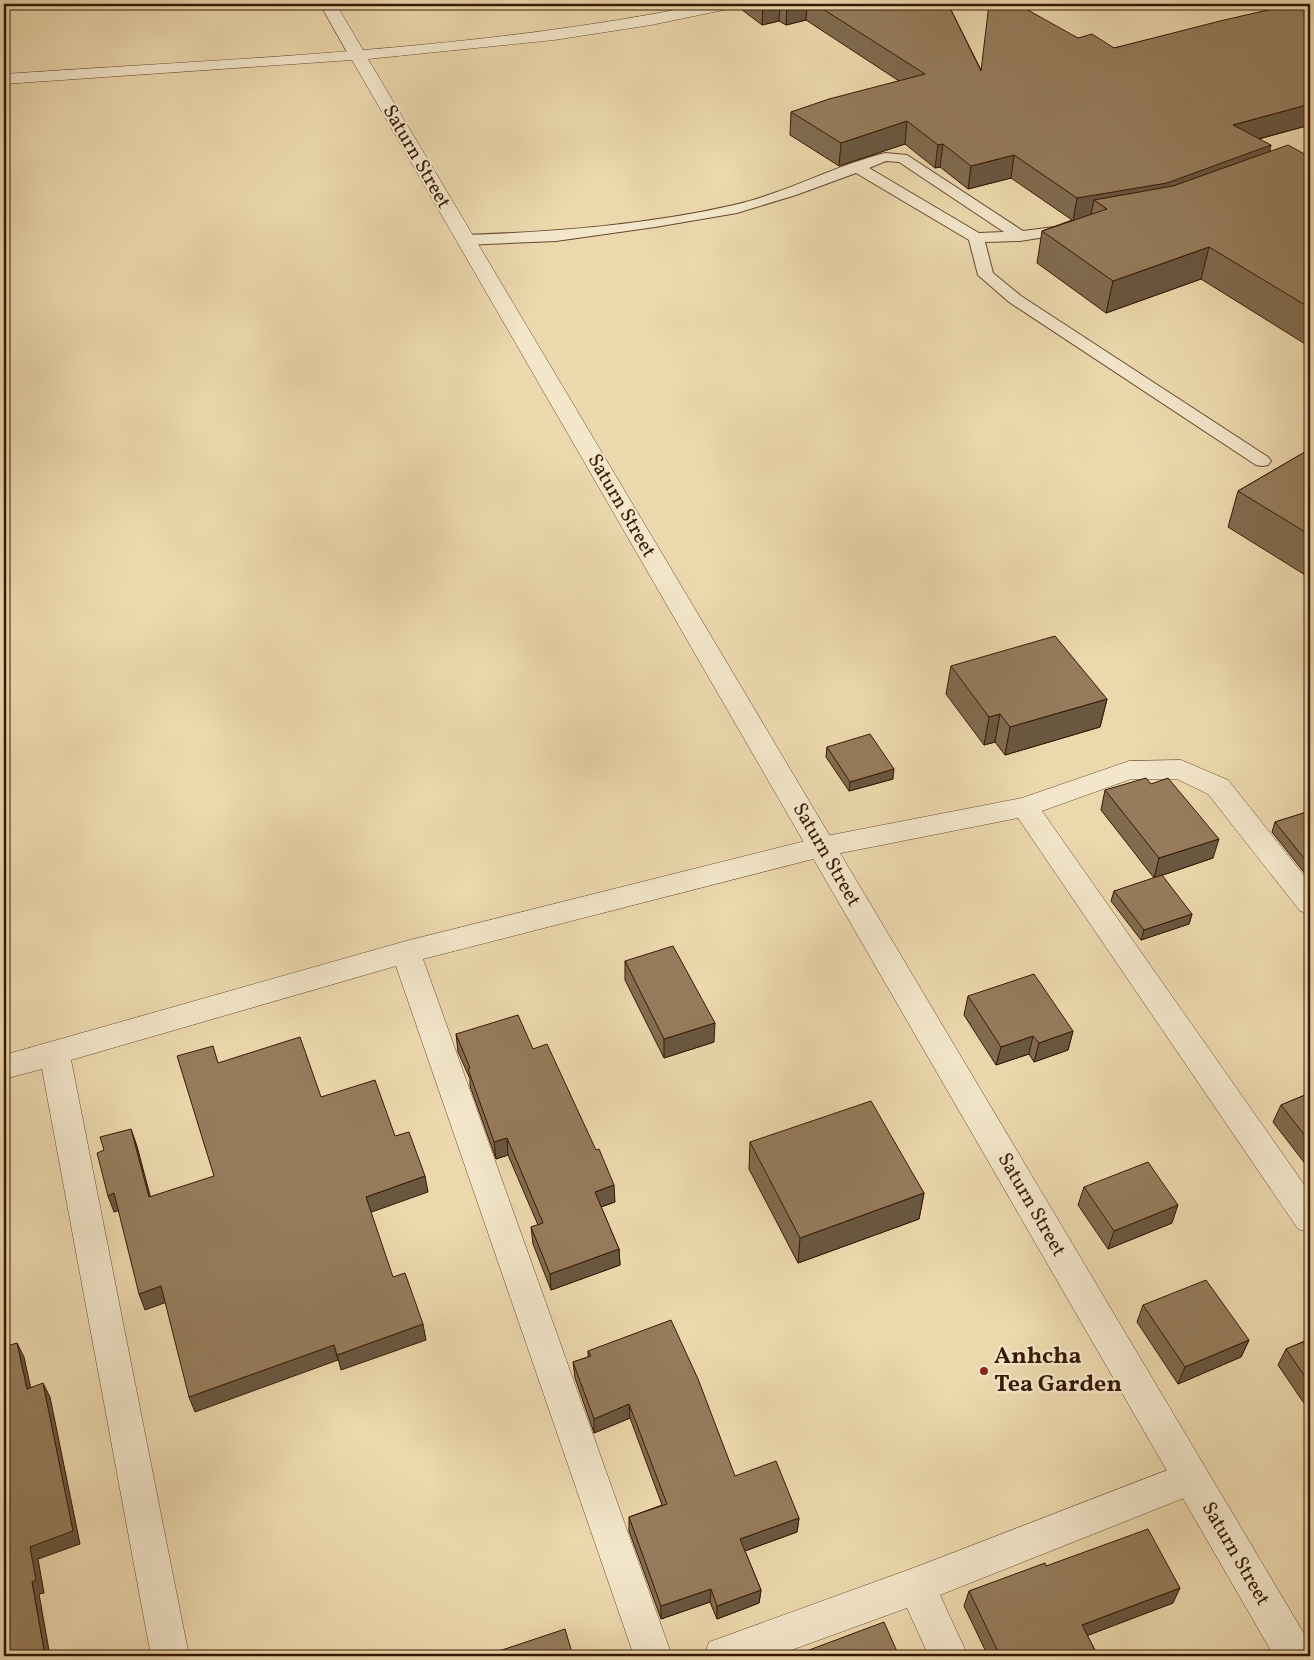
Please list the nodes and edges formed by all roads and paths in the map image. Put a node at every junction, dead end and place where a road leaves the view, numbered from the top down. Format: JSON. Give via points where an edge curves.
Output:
{"nodes":[{"id":1,"x":328,"y":4,"type":"edge"},
{"id":2,"x":722,"y":4,"type":"edge"},
{"id":3,"x":357,"y":55,"type":"junction"},
{"id":4,"x":4,"y":79,"type":"edge"},
{"id":5,"x":857,"y":168,"type":"junction"},
{"id":6,"x":1086,"y":226,"type":"edge"},
{"id":7,"x":1020,"y":236,"type":"junction"},
{"id":8,"x":976,"y":238,"type":"junction"},
{"id":9,"x":465,"y":240,"type":"junction"},
{"id":10,"x":1262,"y":461,"type":"dead end"},
{"id":11,"x":1025,"y":807,"type":"junction"},
{"id":12,"x":821,"y":847,"type":"junction"},
{"id":13,"x":1310,"y":903,"type":"edge"},
{"id":14,"x":406,"y":952,"type":"junction"},
{"id":15,"x":54,"y":1052,"type":"junction"},
{"id":16,"x":4,"y":1066,"type":"edge"},
{"id":17,"x":1310,"y":1219,"type":"edge"},
{"id":18,"x":1191,"y":1478,"type":"junction"},
{"id":19,"x":916,"y":1586,"type":"junction"},
{"id":20,"x":170,"y":1656,"type":"edge"},
{"id":21,"x":653,"y":1656,"type":"edge"},
{"id":22,"x":723,"y":1656,"type":"edge"},
{"id":23,"x":949,"y":1656,"type":"edge"},
{"id":24,"x":1295,"y":1656,"type":"edge"}],
"edges":[{"from":1,"to":3,"type":"street","name":"Saturn Street"},
{"from":2,"to":3,"type":"street","via":[[600,29]]},
{"from":3,"to":4,"type":"street"},
{"from":3,"to":9,"type":"street","name":"Saturn Street"},
{"from":5,"to":7,"type":"lane","via":[[885,157],[902,158]]},
{"from":5,"to":8,"type":"lane"},
{"from":5,"to":9,"type":"lane","via":[[737,209],[556,236]]},
{"from":6,"to":7,"type":"lane"},
{"from":7,"to":8,"type":"lane"},
{"from":8,"to":10,"type":"lane","via":[[986,275],[1014,299]]},
{"from":9,"to":12,"type":"street","name":"Saturn Street"},
{"from":11,"to":12,"type":"street"},
{"from":11,"to":13,"type":"street","via":[[1129,770],[1181,768],[1218,787]]},
{"from":11,"to":17,"type":"street"},
{"from":12,"to":14,"type":"street"},
{"from":12,"to":18,"type":"street","name":"Saturn Street"},
{"from":14,"to":15,"type":"street"},
{"from":14,"to":21,"type":"street"},
{"from":15,"to":16,"type":"street"},
{"from":15,"to":20,"type":"street"},
{"from":18,"to":19,"type":"street"},
{"from":18,"to":24,"type":"street","name":"Saturn Street"},
{"from":19,"to":22,"type":"street"},
{"from":19,"to":23,"type":"street"}]}
